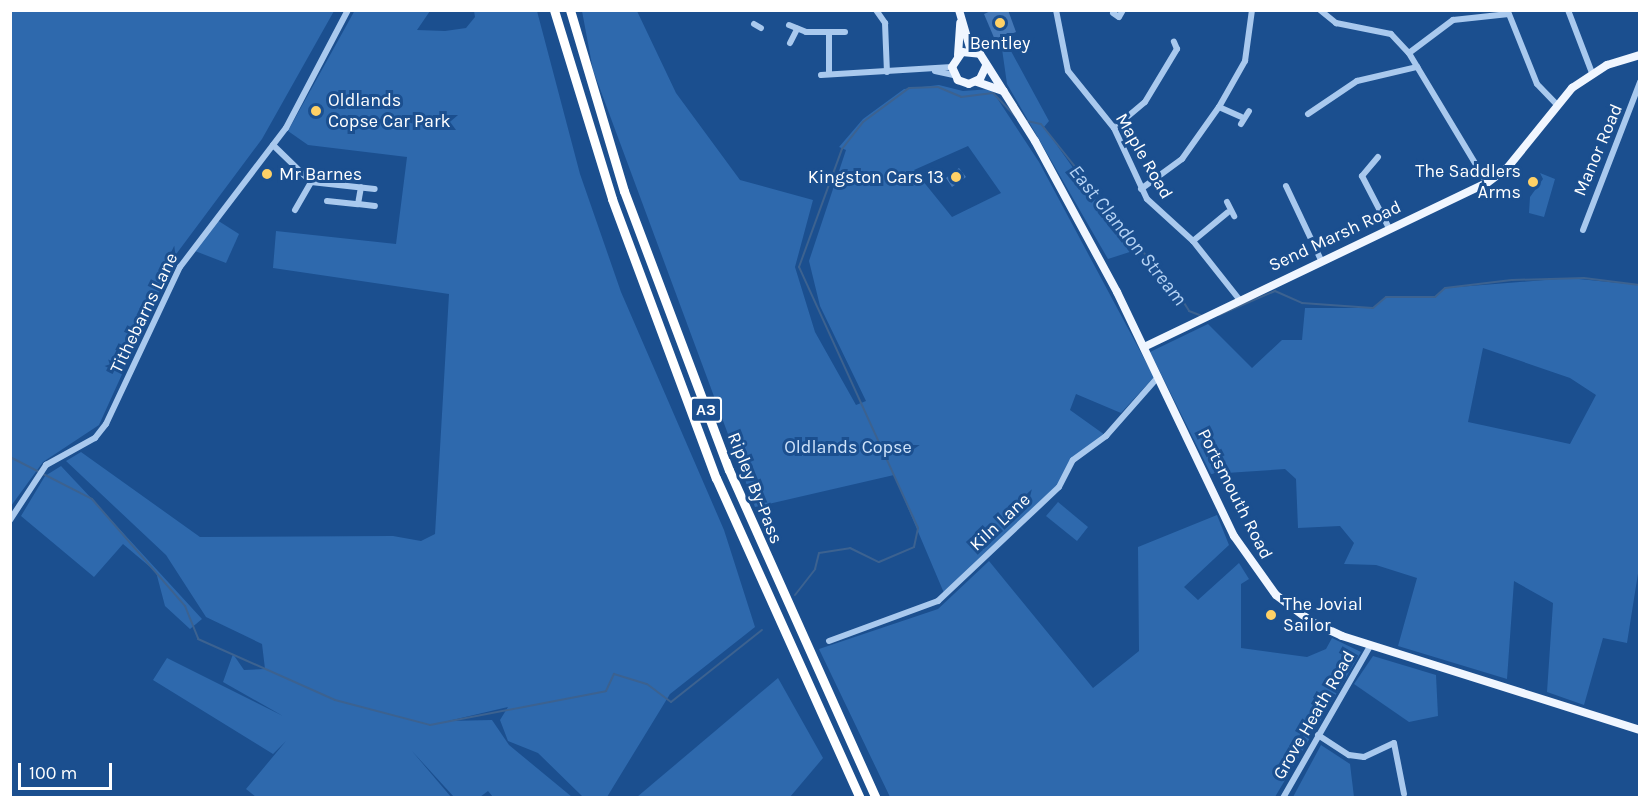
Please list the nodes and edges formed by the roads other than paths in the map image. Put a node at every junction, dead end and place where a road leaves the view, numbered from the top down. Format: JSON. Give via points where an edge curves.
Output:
{"nodes":[{"id":1,"x":348,"y":10,"type":"edge"},
{"id":2,"x":554,"y":10,"type":"edge"},
{"id":3,"x":570,"y":10,"type":"edge"},
{"id":4,"x":876,"y":10,"type":"edge"},
{"id":5,"x":1056,"y":10,"type":"edge"},
{"id":6,"x":1123,"y":10,"type":"edge"},
{"id":7,"x":1252,"y":10,"type":"edge"},
{"id":8,"x":1320,"y":10,"type":"edge"},
{"id":9,"x":1568,"y":10,"type":"edge"},
{"id":10,"x":1113,"y":13,"type":"dead end"},
{"id":11,"x":960,"y":15,"type":"edge"},
{"id":12,"x":754,"y":24,"type":"dead end"},
{"id":13,"x":789,"y":25,"type":"dead end"},
{"id":14,"x":761,"y":28,"type":"dead end"},
{"id":15,"x":797,"y":29,"type":"junction"},
{"id":16,"x":844,"y":32,"type":"dead end"},
{"id":17,"x":829,"y":33,"type":"junction"},
{"id":18,"x":790,"y":43,"type":"dead end"},
{"id":19,"x":971,"y":51,"type":"junction"},
{"id":20,"x":1186,"y":52,"type":"dead end"},
{"id":21,"x":1409,"y":53,"type":"junction"},
{"id":22,"x":1640,"y":55,"type":"edge"},
{"id":23,"x":958,"y":56,"type":"junction"},
{"id":24,"x":986,"y":66,"type":"junction"},
{"id":25,"x":1417,"y":68,"type":"junction"},
{"id":26,"x":953,"y":71,"type":"junction"},
{"id":27,"x":887,"y":72,"type":"junction"},
{"id":28,"x":1592,"y":73,"type":"junction"},
{"id":29,"x":829,"y":74,"type":"junction"},
{"id":30,"x":821,"y":75,"type":"dead end"},
{"id":31,"x":977,"y":82,"type":"junction"},
{"id":32,"x":1640,"y":82,"type":"edge"},
{"id":33,"x":1004,"y":91,"type":"junction"},
{"id":34,"x":1556,"y":104,"type":"junction"},
{"id":35,"x":1219,"y":107,"type":"junction"},
{"id":36,"x":1249,"y":111,"type":"dead end"},
{"id":37,"x":1308,"y":114,"type":"dead end"},
{"id":38,"x":1114,"y":128,"type":"junction"},
{"id":39,"x":273,"y":145,"type":"junction"},
{"id":40,"x":1378,"y":157,"type":"dead end"},
{"id":41,"x":311,"y":182,"type":"junction"},
{"id":42,"x":1486,"y":183,"type":"junction"},
{"id":43,"x":1286,"y":186,"type":"dead end"},
{"id":44,"x":361,"y":188,"type":"junction"},
{"id":45,"x":375,"y":189,"type":"dead end"},
{"id":46,"x":1141,"y":189,"type":"junction"},
{"id":47,"x":327,"y":201,"type":"dead end"},
{"id":48,"x":1227,"y":202,"type":"dead end"},
{"id":49,"x":358,"y":204,"type":"junction"},
{"id":50,"x":375,"y":206,"type":"dead end"},
{"id":51,"x":295,"y":210,"type":"dead end"},
{"id":52,"x":1389,"y":228,"type":"junction"},
{"id":53,"x":1583,"y":230,"type":"dead end"},
{"id":54,"x":1193,"y":241,"type":"junction"},
{"id":55,"x":1322,"y":262,"type":"junction"},
{"id":56,"x":1239,"y":299,"type":"junction"},
{"id":57,"x":1144,"y":347,"type":"junction"},
{"id":58,"x":1158,"y":377,"type":"junction"},
{"id":59,"x":10,"y":520,"type":"edge"},
{"id":60,"x":829,"y":641,"type":"dead end"},
{"id":61,"x":1370,"y":646,"type":"junction"},
{"id":62,"x":1640,"y":730,"type":"edge"},
{"id":63,"x":1318,"y":735,"type":"junction"},
{"id":64,"x":1404,"y":794,"type":"dead end"},
{"id":65,"x":860,"y":798,"type":"edge"},
{"id":66,"x":876,"y":798,"type":"edge"},
{"id":67,"x":1282,"y":798,"type":"edge"}],
"edges":[{"from":1,"to":39,"type":"street","name":"Tithebarns Lane"},
{"from":2,"to":65,"type":"highway","name":"Ripley By-Pass","number":"A3","via":[[612,199],[716,478]]},
{"from":3,"to":66,"type":"highway","name":"Ripley By-Pass","number":"A3","via":[[624,191],[729,470]]},
{"from":4,"to":27,"type":"street","via":[[885,23]]},
{"from":5,"to":38,"type":"street","name":"Maple Road","via":[[1058,41],[1068,70]]},
{"from":6,"to":10,"type":"street","via":[[1119,17]]},
{"from":7,"to":35,"type":"street","via":[[1245,61]]},
{"from":8,"to":21,"type":"street","via":[[1336,23],[1391,34]]},
{"from":9,"to":28,"type":"street"},
{"from":11,"to":19,"type":"main road","name":"Portsmouth Road"},
{"from":11,"to":23,"type":"main road","name":"Portsmouth Road"},
{"from":12,"to":14,"type":"street"},
{"from":13,"to":15,"type":"street"},
{"from":15,"to":17,"type":"street"},
{"from":15,"to":18,"type":"street"},
{"from":16,"to":17,"type":"street"},
{"from":17,"to":29,"type":"street"},
{"from":19,"to":23,"type":"main road"},
{"from":19,"to":24,"type":"main road","name":"Portsmouth Road"},
{"from":20,"to":38,"type":"street","via":[[1175,46],[1140,109]]},
{"from":21,"to":25,"type":"street"},
{"from":21,"to":34,"type":"street","via":[[1453,20],[1509,14],[1538,84]]},
{"from":22,"to":28,"type":"main road","name":"Send Marsh Road"},
{"from":23,"to":26,"type":"main road","name":"Portsmouth Road"},
{"from":24,"to":31,"type":"main road"},
{"from":24,"to":33,"type":"main road","name":"Portsmouth Road"},
{"from":25,"to":37,"type":"street","via":[[1357,81]]},
{"from":25,"to":42,"type":"street"},
{"from":26,"to":27,"type":"street"},
{"from":26,"to":31,"type":"main road","via":[[963,83]]},
{"from":27,"to":29,"type":"street"},
{"from":28,"to":34,"type":"main road","name":"Send Marsh Road"},
{"from":29,"to":30,"type":"street"},
{"from":31,"to":33,"type":"main road"},
{"from":32,"to":53,"type":"street","name":"Manor Road"},
{"from":33,"to":57,"type":"main road","name":"Portsmouth Road"},
{"from":34,"to":42,"type":"main road","name":"Send Marsh Road","via":[[1508,166]]},
{"from":35,"to":36,"type":"street","via":[[1241,120]]},
{"from":35,"to":46,"type":"street","via":[[1182,159]]},
{"from":38,"to":46,"type":"street","name":"Maple Road"},
{"from":39,"to":41,"type":"street"},
{"from":39,"to":59,"type":"street","name":"Tithebarns Lane","via":[[180,267],[106,424],[95,438],[46,465]]},
{"from":40,"to":52,"type":"street","via":[[1362,176]]},
{"from":41,"to":44,"type":"street"},
{"from":41,"to":51,"type":"street"},
{"from":42,"to":52,"type":"main road","name":"Send Marsh Road"},
{"from":43,"to":55,"type":"street"},
{"from":44,"to":45,"type":"street"},
{"from":44,"to":49,"type":"street"},
{"from":46,"to":54,"type":"street","name":"Maple Road","via":[[1167,221]]},
{"from":47,"to":49,"type":"street"},
{"from":48,"to":54,"type":"street","via":[[1231,214]]},
{"from":49,"to":50,"type":"street"},
{"from":52,"to":55,"type":"main road","name":"Send Marsh Road"},
{"from":54,"to":56,"type":"street","name":"Maple Road"},
{"from":55,"to":56,"type":"main road","name":"Send Marsh Road"},
{"from":56,"to":57,"type":"main road","name":"Send Marsh Road"},
{"from":57,"to":58,"type":"main road","name":"Portsmouth Road"},
{"from":58,"to":60,"type":"street","name":"Kiln Lane","via":[[1106,436],[1073,460],[1059,487],[938,601]]},
{"from":58,"to":61,"type":"main road","name":"Portsmouth Road","via":[[1234,536],[1260,576],[1312,622]]},
{"from":61,"to":62,"type":"main road","name":"Portsmouth Road"},
{"from":61,"to":63,"type":"street","name":"Grove Heath Road"},
{"from":63,"to":64,"type":"street","via":[[1349,755],[1364,757],[1394,743]]},
{"from":63,"to":67,"type":"street","name":"Grove Heath Road"}]}
